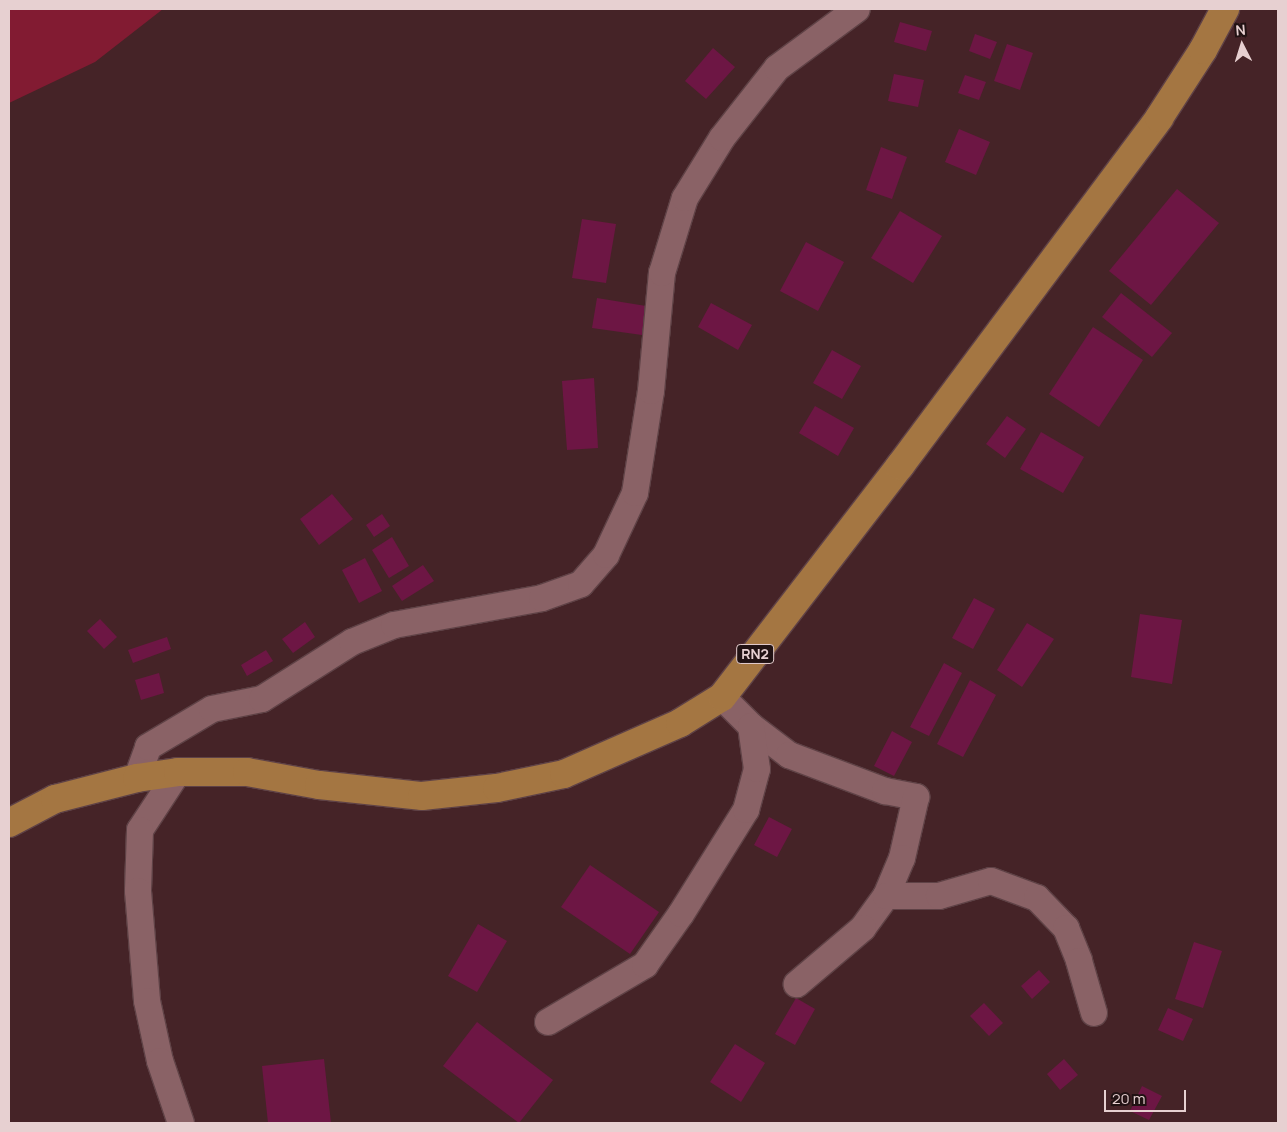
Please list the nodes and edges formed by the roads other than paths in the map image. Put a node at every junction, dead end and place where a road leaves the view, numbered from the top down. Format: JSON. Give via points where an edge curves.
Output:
{"nodes":[{"id":1,"x":857,"y":9,"type":"edge"},
{"id":2,"x":1225,"y":9,"type":"edge"},
{"id":3,"x":722,"y":697,"type":"junction"},
{"id":4,"x":752,"y":726,"type":"junction"},
{"id":5,"x":178,"y":772,"type":"junction"},
{"id":6,"x":137,"y":778,"type":"junction"},
{"id":7,"x":9,"y":823,"type":"edge"},
{"id":8,"x":886,"y":896,"type":"junction"},
{"id":9,"x":797,"y":984,"type":"dead end"},
{"id":10,"x":1094,"y":1013,"type":"dead end"},
{"id":11,"x":548,"y":1022,"type":"dead end"},
{"id":12,"x":181,"y":1123,"type":"edge"}],
"edges":[{"from":1,"to":6,"type":"street","via":[[777,68],[722,138],[685,198],[662,274],[652,391],[635,493],[606,555],[581,584],[542,598],[394,625],[352,642],[262,699],[212,709],[148,747]]},
{"from":2,"to":3,"type":"highway","number":"RN2","via":[[1158,118],[900,466]]},
{"from":3,"to":4,"type":"street"},
{"from":3,"to":5,"type":"highway","number":"RN2","via":[[680,723],[564,774],[497,788],[422,796],[319,785],[247,772]]},
{"from":4,"to":8,"type":"street","via":[[789,755],[885,791],[916,797],[902,858]]},
{"from":4,"to":11,"type":"street","via":[[757,769],[746,810],[681,914],[645,965]]},
{"from":5,"to":6,"type":"highway","number":"RN2"},
{"from":5,"to":12,"type":"street","via":[[140,830],[138,891],[147,1001],[160,1061]]},
{"from":6,"to":7,"type":"highway","number":"RN2","via":[[56,799]]},
{"from":8,"to":9,"type":"street","via":[[863,928]]},
{"from":8,"to":10,"type":"street","via":[[939,896],[991,881],[1037,898],[1066,928]]}]}
